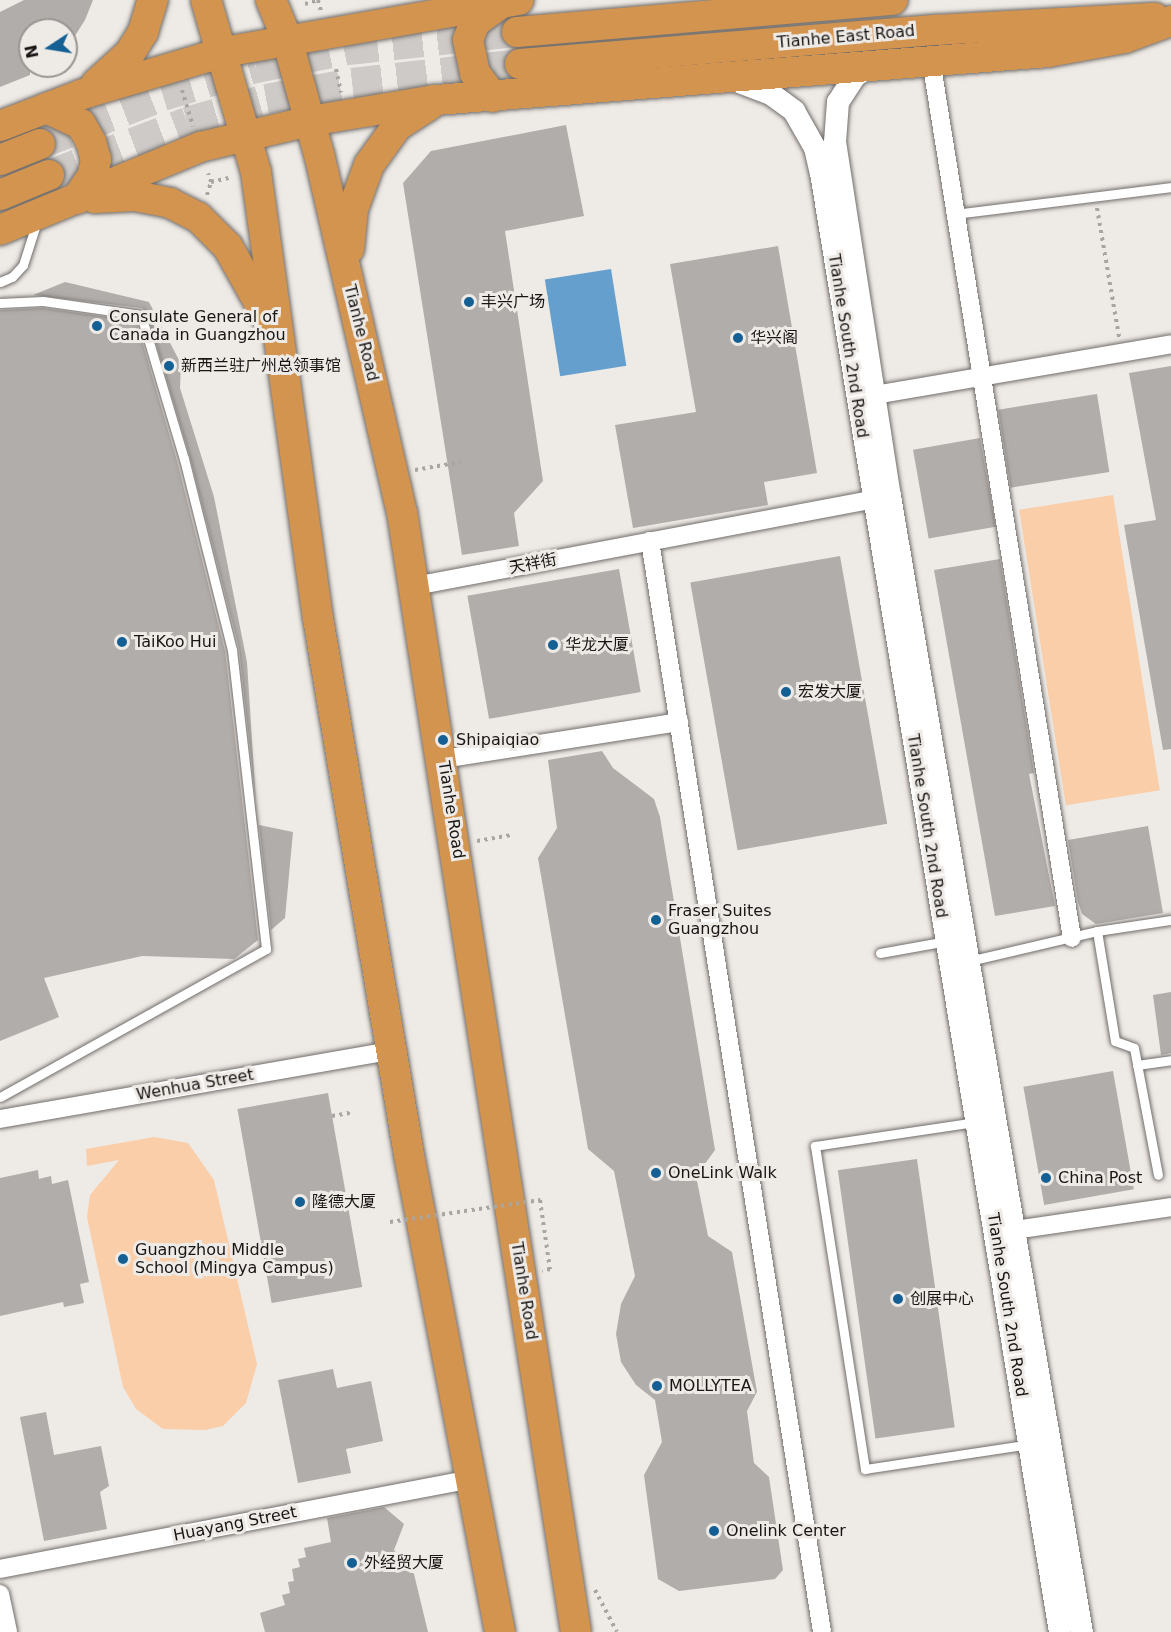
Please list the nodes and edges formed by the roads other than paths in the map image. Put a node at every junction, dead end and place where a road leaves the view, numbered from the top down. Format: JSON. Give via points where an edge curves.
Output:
{"nodes":[{"id":1,"x":153,"y":0,"type":"edge"},
{"id":2,"x":206,"y":0,"type":"edge"},
{"id":3,"x":271,"y":0,"type":"edge"},
{"id":4,"x":464,"y":0,"type":"edge"},
{"id":5,"x":893,"y":0,"type":"edge"},
{"id":6,"x":510,"y":1,"type":"edge"},
{"id":7,"x":1171,"y":19,"type":"edge"},
{"id":8,"x":517,"y":32,"type":"tunnel mouth"},
{"id":9,"x":287,"y":39,"type":"junction"},
{"id":10,"x":224,"y":52,"type":"junction"},
{"id":11,"x":931,"y":60,"type":"junction"},
{"id":12,"x":520,"y":64,"type":"tunnel mouth"},
{"id":13,"x":872,"y":65,"type":"junction"},
{"id":14,"x":715,"y":76,"type":"junction"},
{"id":15,"x":83,"y":94,"type":"junction"},
{"id":16,"x":493,"y":98,"type":"junction"},
{"id":17,"x":436,"y":100,"type":"junction"},
{"id":18,"x":46,"y":108,"type":"junction"},
{"id":19,"x":310,"y":121,"type":"junction"},
{"id":20,"x":0,"y":126,"type":"edge"},
{"id":21,"x":247,"y":134,"type":"junction"},
{"id":22,"x":40,"y":144,"type":"tunnel mouth"},
{"id":23,"x":0,"y":160,"type":"edge"},
{"id":24,"x":50,"y":175,"type":"tunnel mouth"},
{"id":25,"x":1171,"y":187,"type":"edge"},
{"id":26,"x":0,"y":195,"type":"edge"},
{"id":27,"x":77,"y":199,"type":"junction"},
{"id":28,"x":39,"y":214,"type":"junction"},
{"id":29,"x":955,"y":214,"type":"junction"},
{"id":30,"x":0,"y":230,"type":"edge"},
{"id":31,"x":0,"y":282,"type":"edge"},
{"id":32,"x":350,"y":291,"type":"junction"},
{"id":33,"x":0,"y":303,"type":"edge"},
{"id":34,"x":281,"y":344,"type":"junction"},
{"id":35,"x":1171,"y":344,"type":"edge"},
{"id":36,"x":981,"y":377,"type":"junction"},
{"id":37,"x":874,"y":395,"type":"junction"},
{"id":38,"x":881,"y":498,"type":"junction"},
{"id":39,"x":650,"y":541,"type":"junction"},
{"id":40,"x":415,"y":586,"type":"junction"},
{"id":41,"x":679,"y":722,"type":"junction"},
{"id":42,"x":443,"y":759,"type":"junction"},
{"id":43,"x":1171,"y":920,"type":"edge"},
{"id":44,"x":1097,"y":932,"type":"junction"},
{"id":45,"x":1072,"y":938,"type":"junction"},
{"id":46,"x":955,"y":940,"type":"junction"},
{"id":47,"x":880,"y":953,"type":"dead end"},
{"id":48,"x":969,"y":961,"type":"junction"},
{"id":49,"x":390,"y":1051,"type":"junction"},
{"id":50,"x":1171,"y":1060,"type":"edge"},
{"id":51,"x":1137,"y":1065,"type":"junction"},
{"id":52,"x":0,"y":1097,"type":"edge"},
{"id":53,"x":0,"y":1119,"type":"edge"},
{"id":54,"x":986,"y":1120,"type":"junction"},
{"id":55,"x":1158,"y":1175,"type":"dead end"},
{"id":56,"x":1171,"y":1207,"type":"edge"},
{"id":57,"x":1014,"y":1230,"type":"junction"},
{"id":58,"x":1040,"y":1442,"type":"junction"},
{"id":59,"x":471,"y":1479,"type":"junction"},
{"id":60,"x":0,"y":1569,"type":"edge"},
{"id":61,"x":0,"y":1594,"type":"edge"},
{"id":62,"x":8,"y":1632,"type":"edge"},
{"id":63,"x":501,"y":1632,"type":"edge"},
{"id":64,"x":576,"y":1632,"type":"edge"},
{"id":65,"x":822,"y":1632,"type":"edge"},
{"id":66,"x":1060,"y":1632,"type":"edge"},
{"id":67,"x":1082,"y":1632,"type":"edge"}],
"edges":[{"from":1,"to":15,"type":"highway","via":[[143,32],[130,53],[116,70]]},
{"from":2,"to":10,"type":"highway"},
{"from":3,"to":9,"type":"highway","name":"Tianhe Road"},
{"from":4,"to":6,"type":"highway"},
{"from":5,"to":8,"type":"highway","name":"Tianhe East Road"},
{"from":6,"to":9,"type":"highway"},
{"from":6,"to":16,"type":"highway","via":[[475,22],[468,40],[476,73]]},
{"from":7,"to":11,"type":"highway","via":[[1125,38],[1084,47]]},
{"from":7,"to":12,"type":"highway","name":"Tianhe East Road","via":[[949,29]]},
{"from":9,"to":10,"type":"highway"},
{"from":9,"to":19,"type":"highway","name":"Tianhe Road"},
{"from":10,"to":15,"type":"highway"},
{"from":10,"to":21,"type":"highway"},
{"from":11,"to":13,"type":"highway"},
{"from":11,"to":29,"type":"street"},
{"from":13,"to":14,"type":"highway"},
{"from":13,"to":37,"type":"street","name":"Tianhe South 2nd Road","via":[[855,76],[845,90],[834,120]]},
{"from":14,"to":16,"type":"highway"},
{"from":14,"to":38,"type":"street","name":"Tianhe South 2nd Road","via":[[771,94],[794,111],[814,147]]},
{"from":15,"to":18,"type":"highway"},
{"from":16,"to":17,"type":"highway"},
{"from":17,"to":19,"type":"highway"},
{"from":17,"to":32,"type":"highway","via":[[397,126],[369,165],[348,236]]},
{"from":18,"to":20,"type":"highway"},
{"from":18,"to":27,"type":"highway","via":[[81,124],[91,142],[96,159],[93,175]]},
{"from":19,"to":21,"type":"highway"},
{"from":19,"to":32,"type":"highway","name":"Tianhe Road"},
{"from":21,"to":27,"type":"highway","via":[[185,152]]},
{"from":21,"to":34,"type":"highway"},
{"from":22,"to":23,"type":"highway"},
{"from":24,"to":26,"type":"highway"},
{"from":25,"to":29,"type":"lane"},
{"from":27,"to":28,"type":"highway"},
{"from":27,"to":34,"type":"highway","via":[[135,196],[170,203],[198,218],[228,246]]},
{"from":28,"to":30,"type":"highway"},
{"from":28,"to":31,"type":"lane","via":[[23,265],[12,277]]},
{"from":29,"to":36,"type":"street"},
{"from":32,"to":40,"type":"highway","name":"Tianhe Road","via":[[388,440]]},
{"from":33,"to":52,"type":"lane","via":[[43,301],[141,315],[184,459],[232,650],[266,949]]},
{"from":34,"to":49,"type":"highway","via":[[310,571]]},
{"from":35,"to":36,"type":"street"},
{"from":36,"to":37,"type":"street"},
{"from":36,"to":45,"type":"street"},
{"from":37,"to":38,"type":"street","name":"Tianhe South 2nd Road"},
{"from":38,"to":39,"type":"street","name":"天祥街"},
{"from":38,"to":46,"type":"street","name":"Tianhe South 2nd Road"},
{"from":39,"to":40,"type":"street","name":"天祥街"},
{"from":39,"to":41,"type":"street"},
{"from":40,"to":42,"type":"highway","name":"Tianhe Road"},
{"from":41,"to":42,"type":"street"},
{"from":41,"to":65,"type":"street"},
{"from":42,"to":64,"type":"highway","name":"Tianhe Road"},
{"from":43,"to":44,"type":"lane"},
{"from":44,"to":45,"type":"lane"},
{"from":44,"to":51,"type":"lane","via":[[1114,1041],[1134,1048]]},
{"from":45,"to":48,"type":"lane"},
{"from":46,"to":47,"type":"lane"},
{"from":46,"to":48,"type":"street","name":"Tianhe South 2nd Road"},
{"from":46,"to":54,"type":"street","name":"Tianhe South 2nd Road"},
{"from":48,"to":54,"type":"street","name":"Tianhe South 2nd Road"},
{"from":49,"to":53,"type":"street","name":"Wenhua Street"},
{"from":49,"to":59,"type":"highway"},
{"from":50,"to":51,"type":"lane"},
{"from":51,"to":55,"type":"lane"},
{"from":54,"to":57,"type":"street","name":"Tianhe South 2nd Road"},
{"from":54,"to":58,"type":"street","name":"Tianhe South 2nd Road"},
{"from":54,"to":58,"type":"lane","via":[[815,1146],[865,1469]]},
{"from":56,"to":57,"type":"street"},
{"from":57,"to":58,"type":"street","name":"Tianhe South 2nd Road"},
{"from":58,"to":66,"type":"street","name":"Tianhe South 2nd Road"},
{"from":58,"to":67,"type":"street","name":"Tianhe South 2nd Road"},
{"from":59,"to":60,"type":"street","name":"Huayang Street"},
{"from":59,"to":63,"type":"highway"},
{"from":61,"to":62,"type":"street"}]}
